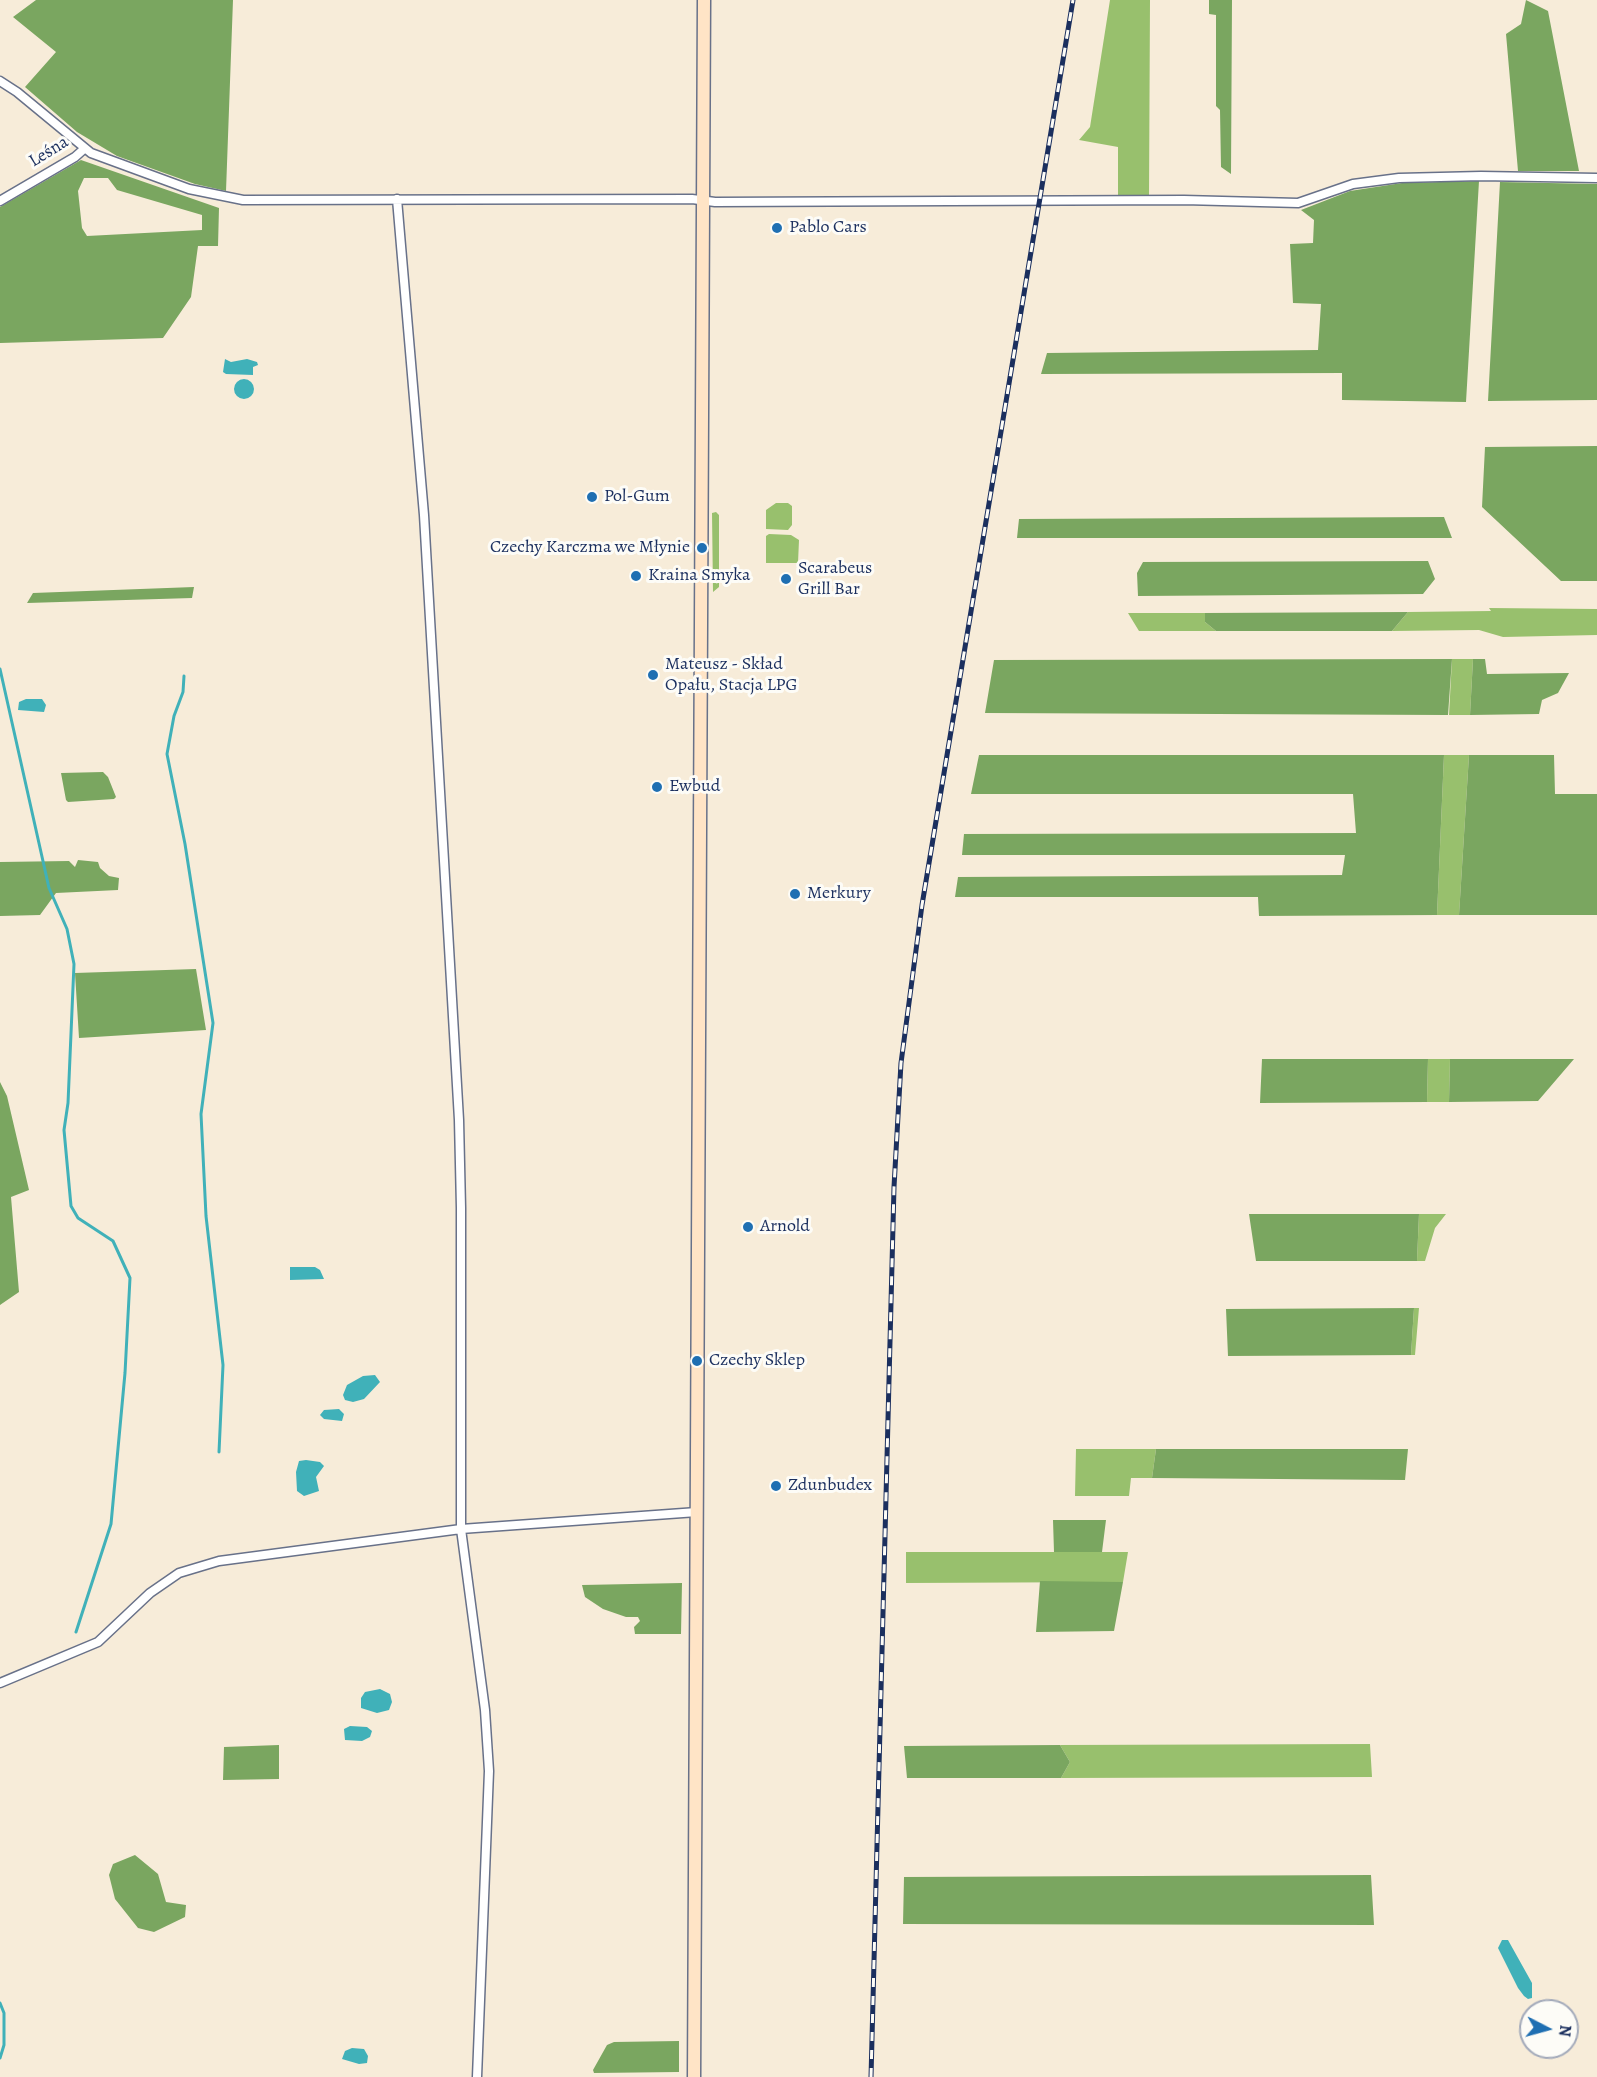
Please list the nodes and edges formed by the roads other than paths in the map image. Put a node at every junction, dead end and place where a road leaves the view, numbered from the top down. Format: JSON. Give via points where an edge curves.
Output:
{"nodes":[{"id":1,"x":704,"y":0,"type":"edge"},
{"id":2,"x":0,"y":81,"type":"edge"},
{"id":3,"x":84,"y":149,"type":"junction"},
{"id":4,"x":1597,"y":178,"type":"edge"},
{"id":5,"x":397,"y":199,"type":"junction"},
{"id":6,"x":704,"y":200,"type":"junction"},
{"id":7,"x":0,"y":201,"type":"edge"},
{"id":8,"x":696,"y":1512,"type":"junction"},
{"id":9,"x":461,"y":1529,"type":"junction"},
{"id":10,"x":0,"y":1683,"type":"edge"},
{"id":11,"x":477,"y":2077,"type":"edge"},
{"id":12,"x":694,"y":2077,"type":"edge"}],
"edges":[{"from":1,"to":6,"type":"main road"},
{"from":2,"to":3,"type":"street"},
{"from":3,"to":5,"type":"street","via":[[128,168],[218,197]]},
{"from":3,"to":7,"type":"street","name":"Leśna"},
{"from":4,"to":6,"type":"street","via":[[1399,178],[1353,184],[1298,203]]},
{"from":5,"to":6,"type":"street"},
{"from":5,"to":9,"type":"street","via":[[424,515],[459,1120]]},
{"from":6,"to":8,"type":"main road"},
{"from":8,"to":9,"type":"street"},
{"from":8,"to":12,"type":"main road"},
{"from":9,"to":10,"type":"street","via":[[219,1561],[179,1573],[150,1593],[98,1642]]},
{"from":9,"to":11,"type":"street","via":[[485,1710],[489,1771]]}]}
